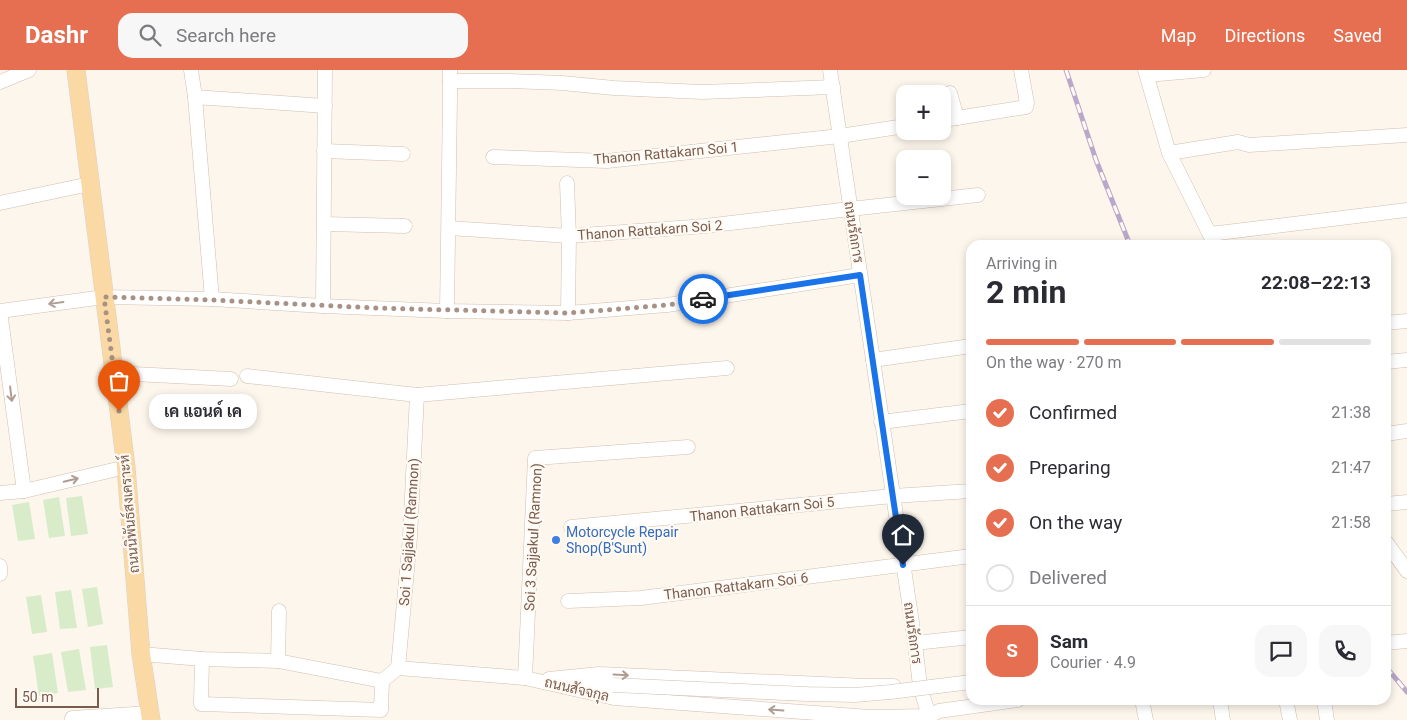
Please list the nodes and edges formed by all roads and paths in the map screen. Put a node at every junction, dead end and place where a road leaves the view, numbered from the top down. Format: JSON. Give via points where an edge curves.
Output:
{"nodes":[{"id":1,"x":29,"y":70,"type":"edge"},
{"id":2,"x":76,"y":70,"type":"edge"},
{"id":3,"x":191,"y":70,"type":"edge"},
{"id":4,"x":325,"y":70,"type":"edge"},
{"id":5,"x":830,"y":70,"type":"edge"},
{"id":6,"x":1021,"y":70,"type":"edge"},
{"id":7,"x":1204,"y":70,"type":"edge"},
{"id":8,"x":1146,"y":73,"type":"edge"},
{"id":9,"x":450,"y":75,"type":"edge"},
{"id":10,"x":0,"y":82,"type":"edge"},
{"id":11,"x":833,"y":87,"type":"junction"},
{"id":12,"x":951,"y":97,"type":"edge"},
{"id":13,"x":195,"y":98,"type":"junction"},
{"id":14,"x":325,"y":106,"type":"junction"},
{"id":15,"x":957,"y":118,"type":"junction"},
{"id":16,"x":951,"y":119,"type":"edge"},
{"id":17,"x":896,"y":127,"type":"edge"},
{"id":18,"x":1407,"y":135,"type":"edge"},
{"id":19,"x":840,"y":136,"type":"junction"},
{"id":20,"x":324,"y":151,"type":"junction"},
{"id":21,"x":1170,"y":153,"type":"junction"},
{"id":22,"x":403,"y":154,"type":"dead end"},
{"id":23,"x":493,"y":157,"type":"dead end"},
{"id":24,"x":567,"y":183,"type":"dead end"},
{"id":25,"x":90,"y":184,"type":"junction"},
{"id":26,"x":978,"y":196,"type":"dead end"},
{"id":27,"x":0,"y":203,"type":"edge"},
{"id":28,"x":850,"y":209,"type":"junction"},
{"id":29,"x":1407,"y":210,"type":"edge"},
{"id":30,"x":324,"y":224,"type":"junction"},
{"id":31,"x":405,"y":226,"type":"dead end"},
{"id":32,"x":448,"y":228,"type":"junction"},
{"id":33,"x":569,"y":236,"type":"junction"},
{"id":34,"x":1212,"y":239,"type":"edge"},
{"id":35,"x":860,"y":275,"type":"junction"},
{"id":36,"x":104,"y":297,"type":"junction"},
{"id":37,"x":212,"y":300,"type":"junction"},
{"id":38,"x":323,"y":306,"type":"junction"},
{"id":39,"x":447,"y":310,"type":"junction"},
{"id":40,"x":568,"y":313,"type":"junction"},
{"id":41,"x":1407,"y":321,"type":"edge"},
{"id":42,"x":1391,"y":322,"type":"edge"},
{"id":43,"x":966,"y":347,"type":"edge"},
{"id":44,"x":873,"y":360,"type":"junction"},
{"id":45,"x":1407,"y":360,"type":"edge"},
{"id":46,"x":1391,"y":362,"type":"edge"},
{"id":47,"x":727,"y":368,"type":"dead end"},
{"id":48,"x":114,"y":373,"type":"junction"},
{"id":49,"x":247,"y":376,"type":"dead end"},
{"id":50,"x":231,"y":380,"type":"dead end"},
{"id":51,"x":417,"y":395,"type":"junction"},
{"id":52,"x":966,"y":412,"type":"edge"},
{"id":53,"x":882,"y":422,"type":"junction"},
{"id":54,"x":1407,"y":431,"type":"edge"},
{"id":55,"x":1391,"y":433,"type":"edge"},
{"id":56,"x":688,"y":447,"type":"dead end"},
{"id":57,"x":126,"y":467,"type":"junction"},
{"id":58,"x":24,"y":491,"type":"junction"},
{"id":59,"x":966,"y":491,"type":"edge"},
{"id":60,"x":0,"y":493,"type":"edge"},
{"id":61,"x":893,"y":496,"type":"junction"},
{"id":62,"x":1407,"y":502,"type":"edge"},
{"id":63,"x":1391,"y":504,"type":"edge"},
{"id":64,"x":571,"y":527,"type":"dead end"},
{"id":65,"x":1391,"y":549,"type":"edge"},
{"id":66,"x":966,"y":557,"type":"edge"},
{"id":67,"x":903,"y":565,"type":"junction"},
{"id":68,"x":0,"y":566,"type":"edge"},
{"id":69,"x":1407,"y":571,"type":"edge"},
{"id":70,"x":0,"y":574,"type":"edge"},
{"id":71,"x":568,"y":601,"type":"dead end"},
{"id":72,"x":279,"y":611,"type":"dead end"},
{"id":73,"x":966,"y":638,"type":"edge"},
{"id":74,"x":1407,"y":641,"type":"edge"},
{"id":75,"x":915,"y":643,"type":"junction"},
{"id":76,"x":1391,"y":643,"type":"edge"},
{"id":77,"x":141,"y":654,"type":"junction"},
{"id":78,"x":202,"y":658,"type":"junction"},
{"id":79,"x":278,"y":662,"type":"junction"},
{"id":80,"x":398,"y":668,"type":"junction"},
{"id":81,"x":532,"y":679,"type":"junction"},
{"id":82,"x":382,"y":681,"type":"junction"},
{"id":83,"x":966,"y":683,"type":"edge"},
{"id":84,"x":920,"y":686,"type":"junction"},
{"id":85,"x":983,"y":705,"type":"edge"},
{"id":86,"x":1143,"y":705,"type":"edge"},
{"id":87,"x":1221,"y":705,"type":"edge"},
{"id":88,"x":1287,"y":705,"type":"edge"},
{"id":89,"x":1325,"y":705,"type":"edge"},
{"id":90,"x":150,"y":716,"type":"edge"},
{"id":91,"x":929,"y":718,"type":"edge"},
{"id":92,"x":72,"y":720,"type":"edge"},
{"id":93,"x":1146,"y":720,"type":"edge"},
{"id":94,"x":1223,"y":720,"type":"edge"},
{"id":95,"x":1290,"y":720,"type":"edge"},
{"id":96,"x":1327,"y":720,"type":"edge"}],
"edges":[{"from":1,"to":10,"type":"street"},
{"from":2,"to":25,"type":"main road","name":"ถนนนิพันธ์สงเคราะห์"},
{"from":3,"to":13,"type":"street"},
{"from":4,"to":14,"type":"street"},
{"from":5,"to":11,"type":"street","name":"ถนนรัถการ"},
{"from":6,"to":15,"type":"street","via":[[1026,107]]},
{"from":7,"to":8,"type":"street"},
{"from":8,"to":21,"type":"street"},
{"from":9,"to":11,"type":"street","via":[[702,92]]},
{"from":9,"to":32,"type":"street"},
{"from":11,"to":19,"type":"street","name":"ถนนรัถการ"},
{"from":12,"to":15,"type":"street"},
{"from":13,"to":14,"type":"street"},
{"from":13,"to":37,"type":"street"},
{"from":14,"to":20,"type":"street"},
{"from":15,"to":16,"type":"street"},
{"from":17,"to":19,"type":"street","name":"Thanon Rattakarn Soi 1"},
{"from":18,"to":21,"type":"street","via":[[1249,145],[1238,142]]},
{"from":19,"to":23,"type":"street","name":"Thanon Rattakarn Soi 1","via":[[607,161]]},
{"from":19,"to":28,"type":"street","name":"ถนนรัถการ"},
{"from":20,"to":22,"type":"street"},
{"from":20,"to":30,"type":"street"},
{"from":21,"to":34,"type":"street"},
{"from":24,"to":33,"type":"street"},
{"from":25,"to":27,"type":"street"},
{"from":25,"to":36,"type":"main road","name":"ถนนนิพันธ์สงเคราะห์"},
{"from":26,"to":28,"type":"street","name":"Thanon Rattakarn Soi 2"},
{"from":28,"to":33,"type":"street","name":"Thanon Rattakarn Soi 2","via":[[705,226]]},
{"from":28,"to":35,"type":"street","name":"ถนนรัถการ"},
{"from":29,"to":34,"type":"street"},
{"from":30,"to":31,"type":"street"},
{"from":30,"to":38,"type":"street"},
{"from":32,"to":33,"type":"street","name":"Thanon Rattakarn Soi 2"},
{"from":32,"to":39,"type":"street"},
{"from":33,"to":40,"type":"street"},
{"from":35,"to":40,"type":"street","via":[[668,305]]},
{"from":35,"to":44,"type":"street","name":"ถนนรัถการ"},
{"from":36,"to":37,"type":"street"},
{"from":36,"to":48,"type":"main road","name":"ถนนนิพันธ์สงเคราะห์"},
{"from":36,"to":58,"type":"street","one_way":true,"via":[[0,311]]},
{"from":37,"to":38,"type":"street"},
{"from":38,"to":39,"type":"street"},
{"from":39,"to":40,"type":"street"},
{"from":41,"to":42,"type":"street"},
{"from":43,"to":44,"type":"street"},
{"from":44,"to":53,"type":"street","name":"ถนนรัถการ"},
{"from":45,"to":46,"type":"street"},
{"from":47,"to":51,"type":"street"},
{"from":48,"to":50,"type":"street"},
{"from":48,"to":57,"type":"main road","name":"ถนนนิพันธ์สงเคราะห์"},
{"from":49,"to":51,"type":"street"},
{"from":51,"to":80,"type":"street","name":"Soi 1 Sajjakul (Ramnon)","via":[[410,537]]},
{"from":52,"to":53,"type":"street"},
{"from":53,"to":61,"type":"street","name":"ถนนรัถการ"},
{"from":54,"to":55,"type":"street"},
{"from":56,"to":81,"type":"street","name":"Soi 3 Sajjakul (Ramnon)","via":[[535,458]]},
{"from":58,"to":57,"type":"street","one_way":true},
{"from":57,"to":77,"type":"main road","name":"ถนนนิพันธ์สงเคราะห์"},
{"from":58,"to":60,"type":"street"},
{"from":59,"to":61,"type":"street","name":"Thanon Rattakarn Soi 5"},
{"from":61,"to":64,"type":"street","name":"Thanon Rattakarn Soi 5"},
{"from":61,"to":67,"type":"street","name":"ถนนรัถการ"},
{"from":62,"to":63,"type":"street"},
{"from":65,"to":69,"type":"street"},
{"from":66,"to":67,"type":"street","name":"Thanon Rattakarn Soi 6"},
{"from":67,"to":71,"type":"street","name":"Thanon Rattakarn Soi 6","via":[[640,598]]},
{"from":67,"to":75,"type":"street","name":"ถนนรัถการ"},
{"from":68,"to":70,"type":"street"},
{"from":72,"to":79,"type":"street"},
{"from":73,"to":75,"type":"street"},
{"from":74,"to":76,"type":"street"},
{"from":75,"to":84,"type":"street","name":"ถนนรัถการ"},
{"from":77,"to":78,"type":"street"},
{"from":77,"to":90,"type":"main road","name":"ถนนนิพันธ์สงเคราะห์"},
{"from":78,"to":79,"type":"street"},
{"from":78,"to":82,"type":"street","via":[[201,704],[381,710]]},
{"from":79,"to":82,"type":"street"},
{"from":80,"to":81,"type":"street","name":"ถนนสัจจกุล"},
{"from":80,"to":82,"type":"street"},
{"from":81,"to":83,"type":"street","name":"ถนนสัจจกุล","bridge":true,"via":[[855,695]]},
{"from":81,"to":84,"type":"street","name":"ถนนสัจจกุล","one_way":true,"via":[[599,674]]},
{"from":91,"to":81,"type":"street","name":"ถนนสัจจกุล","one_way":true,"via":[[870,717],[614,698]]},
{"from":84,"to":91,"type":"street","name":"ถนนรัถการ"},
{"from":85,"to":91,"type":"street","name":"ถนนสัจจกุล","via":[[940,711]]},
{"from":86,"to":93,"type":"street"},
{"from":87,"to":94,"type":"street"},
{"from":88,"to":95,"type":"street"},
{"from":89,"to":96,"type":"street"},
{"from":90,"to":92,"type":"street"}]}
